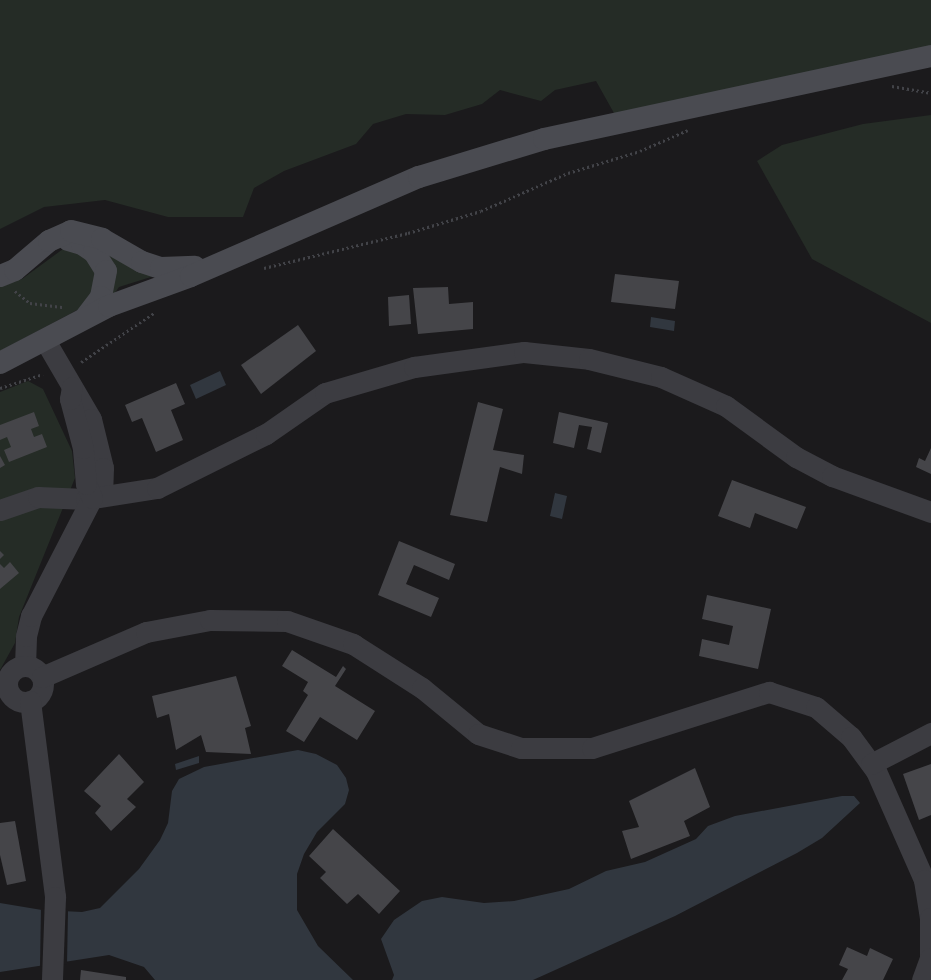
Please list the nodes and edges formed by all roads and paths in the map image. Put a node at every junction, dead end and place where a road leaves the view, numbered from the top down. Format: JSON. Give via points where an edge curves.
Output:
{"nodes":[{"id":1,"x":931,"y":56,"type":"edge"},
{"id":2,"x":886,"y":86,"type":"dead end"},
{"id":3,"x":931,"y":93,"type":"edge"},
{"id":4,"x":696,"y":128,"type":"dead end"},
{"id":5,"x":49,"y":241,"type":"junction"},
{"id":6,"x":214,"y":264,"type":"junction"},
{"id":7,"x":255,"y":270,"type":"dead end"},
{"id":8,"x":3,"y":275,"type":"edge"},
{"id":9,"x":161,"y":309,"type":"dead end"},
{"id":10,"x":77,"y":324,"type":"junction"},
{"id":11,"x":46,"y":342,"type":"junction"},
{"id":12,"x":0,"y":364,"type":"edge"},
{"id":13,"x":67,"y":378,"type":"junction"},
{"id":14,"x":0,"y":388,"type":"edge"},
{"id":15,"x":97,"y":497,"type":"junction"},
{"id":16,"x":0,"y":510,"type":"edge"},
{"id":17,"x":931,"y":512,"type":"edge"},
{"id":18,"x":34,"y":671,"type":"junction"},
{"id":19,"x":4,"y":688,"type":"edge"},
{"id":20,"x":30,"y":701,"type":"junction"},
{"id":21,"x":931,"y":733,"type":"edge"},
{"id":22,"x":871,"y":764,"type":"junction"},
{"id":23,"x":930,"y":919,"type":"edge"},
{"id":24,"x":52,"y":974,"type":"edge"},
{"id":25,"x":922,"y":980,"type":"edge"}],
"edges":[{"from":1,"to":6,"type":"main road","via":[[544,139],[493,153],[419,177]]},
{"from":2,"to":3,"type":"path"},
{"from":4,"to":7,"type":"path","via":[[640,151],[568,173],[481,211],[408,233]]},
{"from":5,"to":6,"type":"main road","via":[[71,231],[85,233],[142,262],[161,268]]},
{"from":5,"to":8,"type":"main road"},
{"from":5,"to":10,"type":"main road","via":[[82,244],[101,260],[106,271],[101,297],[92,311]]},
{"from":6,"to":10,"type":"main road","via":[[191,276],[109,306]]},
{"from":8,"to":10,"type":"path","via":[[24,300],[59,304],[73,314]]},
{"from":9,"to":13,"type":"path","via":[[83,361]]},
{"from":10,"to":11,"type":"main road"},
{"from":11,"to":12,"type":"main road"},
{"from":11,"to":13,"type":"street"},
{"from":13,"to":14,"type":"path"},
{"from":13,"to":15,"type":"street","via":[[79,394],[91,419],[103,468]]},
{"from":15,"to":16,"type":"street","via":[[38,497]]},
{"from":15,"to":17,"type":"street","via":[[156,488],[200,469],[266,434],[325,393],[414,367],[524,352],[589,359],[661,377],[726,406],[796,456],[832,476]]},
{"from":15,"to":18,"type":"street","via":[[31,616],[26,636]]},
{"from":18,"to":19,"type":"street","via":[[11,673]]},
{"from":18,"to":20,"type":"street","via":[[42,690]]},
{"from":18,"to":22,"type":"street","via":[[146,632],[210,620],[287,621],[353,644],[422,688],[478,734],[521,748],[592,748],[769,692],[816,707],[851,737]]},
{"from":19,"to":20,"type":"street","via":[[14,698]]},
{"from":20,"to":24,"type":"street","via":[[55,897]]},
{"from":21,"to":22,"type":"street"},
{"from":22,"to":23,"type":"street","via":[[924,880]]},
{"from":23,"to":25,"type":"street","via":[[930,958]]}]}
